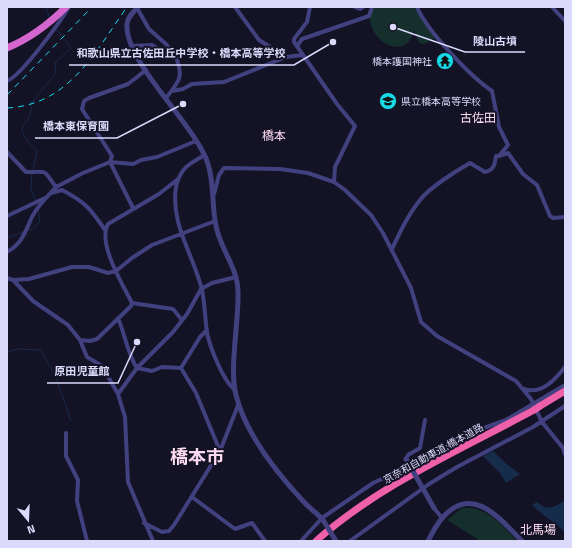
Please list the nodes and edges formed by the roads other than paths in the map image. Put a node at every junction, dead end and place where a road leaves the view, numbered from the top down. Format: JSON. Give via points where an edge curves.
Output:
{"nodes":[{"id":1,"x":68,"y":7,"type":"edge"},
{"id":2,"x":235,"y":7,"type":"edge"},
{"id":3,"x":310,"y":7,"type":"edge"},
{"id":4,"x":356,"y":7,"type":"edge"},
{"id":5,"x":363,"y":7,"type":"edge"},
{"id":6,"x":372,"y":7,"type":"edge"},
{"id":7,"x":416,"y":7,"type":"edge"},
{"id":8,"x":554,"y":7,"type":"edge"},
{"id":9,"x":138,"y":8,"type":"edge"},
{"id":10,"x":565,"y":21,"type":"edge"},
{"id":11,"x":132,"y":46,"type":"junction"},
{"id":12,"x":297,"y":46,"type":"junction"},
{"id":13,"x":7,"y":48,"type":"edge"},
{"id":14,"x":302,"y":55,"type":"junction"},
{"id":15,"x":176,"y":57,"type":"junction"},
{"id":16,"x":286,"y":57,"type":"junction"},
{"id":17,"x":146,"y":70,"type":"junction"},
{"id":18,"x":7,"y":81,"type":"edge"},
{"id":19,"x":172,"y":91,"type":"junction"},
{"id":20,"x":166,"y":98,"type":"junction"},
{"id":21,"x":196,"y":141,"type":"junction"},
{"id":22,"x":7,"y":152,"type":"edge"},
{"id":23,"x":205,"y":155,"type":"junction"},
{"id":24,"x":499,"y":156,"type":"junction"},
{"id":25,"x":110,"y":162,"type":"junction"},
{"id":26,"x":178,"y":179,"type":"junction"},
{"id":27,"x":334,"y":182,"type":"junction"},
{"id":28,"x":56,"y":187,"type":"junction"},
{"id":29,"x":51,"y":193,"type":"junction"},
{"id":30,"x":47,"y":197,"type":"junction"},
{"id":31,"x":213,"y":199,"type":"junction"},
{"id":32,"x":133,"y":208,"type":"junction"},
{"id":33,"x":7,"y":216,"type":"edge"},
{"id":34,"x":565,"y":217,"type":"edge"},
{"id":35,"x":215,"y":221,"type":"junction"},
{"id":36,"x":105,"y":230,"type":"junction"},
{"id":37,"x":182,"y":234,"type":"junction"},
{"id":38,"x":392,"y":249,"type":"junction"},
{"id":39,"x":7,"y":252,"type":"edge"},
{"id":40,"x":116,"y":271,"type":"junction"},
{"id":41,"x":236,"y":277,"type":"junction"},
{"id":42,"x":7,"y":278,"type":"edge"},
{"id":43,"x":13,"y":280,"type":"junction"},
{"id":44,"x":201,"y":289,"type":"junction"},
{"id":45,"x":132,"y":304,"type":"junction"},
{"id":46,"x":118,"y":318,"type":"junction"},
{"id":47,"x":182,"y":320,"type":"junction"},
{"id":48,"x":207,"y":330,"type":"junction"},
{"id":49,"x":80,"y":340,"type":"junction"},
{"id":50,"x":565,"y":367,"type":"edge"},
{"id":51,"x":137,"y":368,"type":"junction"},
{"id":52,"x":181,"y":368,"type":"junction"},
{"id":53,"x":565,"y":385,"type":"edge"},
{"id":54,"x":523,"y":389,"type":"junction"},
{"id":55,"x":235,"y":390,"type":"junction"},
{"id":56,"x":565,"y":391,"type":"edge"},
{"id":57,"x":118,"y":394,"type":"junction"},
{"id":58,"x":239,"y":403,"type":"junction"},
{"id":59,"x":565,"y":406,"type":"edge"},
{"id":60,"x":536,"y":407,"type":"junction"},
{"id":61,"x":425,"y":420,"type":"dead end"},
{"id":62,"x":542,"y":422,"type":"junction"},
{"id":63,"x":66,"y":433,"type":"dead end"},
{"id":64,"x":220,"y":451,"type":"junction"},
{"id":65,"x":565,"y":454,"type":"edge"},
{"id":66,"x":406,"y":459,"type":"joint"},
{"id":67,"x":192,"y":497,"type":"junction"},
{"id":68,"x":434,"y":508,"type":"joint"},
{"id":69,"x":442,"y":518,"type":"junction"},
{"id":70,"x":322,"y":519,"type":"junction"},
{"id":71,"x":144,"y":523,"type":"junction"},
{"id":72,"x":87,"y":541,"type":"edge"},
{"id":73,"x":153,"y":541,"type":"edge"},
{"id":74,"x":265,"y":541,"type":"edge"},
{"id":75,"x":301,"y":541,"type":"edge"},
{"id":76,"x":316,"y":541,"type":"edge"},
{"id":77,"x":336,"y":541,"type":"edge"},
{"id":78,"x":350,"y":541,"type":"edge"},
{"id":79,"x":428,"y":541,"type":"edge"},
{"id":80,"x":522,"y":541,"type":"edge"}],
"edges":[{"from":1,"to":13,"type":"highway","via":[[42,29]]},
{"from":1,"to":18,"type":"street","via":[[39,49]]},
{"from":2,"to":16,"type":"street","via":[[258,40]]},
{"from":3,"to":12,"type":"street","via":[[307,22],[294,38]]},
{"from":4,"to":5,"type":"street"},
{"from":6,"to":12,"type":"street","via":[[369,16],[302,39]]},
{"from":7,"to":24,"type":"street","via":[[436,37],[492,91],[498,127],[508,145]]},
{"from":8,"to":10,"type":"street"},
{"from":9,"to":11,"type":"street","via":[[130,15],[127,24]]},
{"from":9,"to":15,"type":"street","via":[[149,29]]},
{"from":11,"to":15,"type":"street","via":[[152,45]]},
{"from":11,"to":17,"type":"street"},
{"from":12,"to":14,"type":"street"},
{"from":14,"to":16,"type":"street"},
{"from":14,"to":27,"type":"street","via":[[355,126],[335,167]]},
{"from":15,"to":19,"type":"street","via":[[181,71]]},
{"from":16,"to":19,"type":"street","via":[[224,82],[192,84]]},
{"from":17,"to":20,"type":"street"},
{"from":17,"to":25,"type":"street","via":[[128,84],[84,102],[82,109],[112,156]]},
{"from":19,"to":20,"type":"street"},
{"from":20,"to":21,"type":"street"},
{"from":21,"to":23,"type":"street"},
{"from":21,"to":25,"type":"street","via":[[133,164]]},
{"from":22,"to":28,"type":"street","via":[[26,172],[48,174]]},
{"from":23,"to":26,"type":"street","via":[[187,165]]},
{"from":23,"to":31,"type":"street","via":[[212,178]]},
{"from":24,"to":34,"type":"street","via":[[508,153],[523,174],[537,185],[550,216]]},
{"from":24,"to":38,"type":"street","via":[[496,156],[494,168],[490,171],[485,172],[470,163],[421,199],[406,219]]},
{"from":25,"to":28,"type":"street","via":[[83,172]]},
{"from":25,"to":32,"type":"street"},
{"from":26,"to":32,"type":"street","via":[[159,194]]},
{"from":26,"to":37,"type":"street","via":[[177,216]]},
{"from":27,"to":31,"type":"street","via":[[308,173],[280,169],[224,168],[216,182]]},
{"from":27,"to":38,"type":"street","via":[[371,215]]},
{"from":28,"to":29,"type":"street"},
{"from":29,"to":30,"type":"street"},
{"from":29,"to":36,"type":"street","via":[[62,190],[77,198],[89,207]]},
{"from":30,"to":33,"type":"street"},
{"from":30,"to":39,"type":"street","via":[[32,216],[16,248]]},
{"from":31,"to":35,"type":"street"},
{"from":32,"to":36,"type":"street","via":[[108,224]]},
{"from":35,"to":37,"type":"street"},
{"from":35,"to":41,"type":"street","via":[[220,241]]},
{"from":36,"to":40,"type":"street","via":[[104,236]]},
{"from":37,"to":40,"type":"street","via":[[152,245]]},
{"from":37,"to":44,"type":"street"},
{"from":38,"to":54,"type":"street","via":[[411,288],[421,322],[437,336],[516,381]]},
{"from":40,"to":43,"type":"street","via":[[108,273],[89,267],[72,267],[29,279]]},
{"from":40,"to":45,"type":"street"},
{"from":41,"to":44,"type":"street","via":[[212,283]]},
{"from":41,"to":55,"type":"street","via":[[238,324]]},
{"from":42,"to":43,"type":"street"},
{"from":43,"to":49,"type":"street","via":[[33,301],[68,325]]},
{"from":44,"to":47,"type":"street"},
{"from":44,"to":48,"type":"street"},
{"from":45,"to":46,"type":"street"},
{"from":45,"to":47,"type":"street","via":[[173,308]]},
{"from":46,"to":49,"type":"street","via":[[97,339]]},
{"from":46,"to":51,"type":"street","via":[[131,360]]},
{"from":47,"to":51,"type":"street"},
{"from":48,"to":52,"type":"street"},
{"from":48,"to":55,"type":"street","via":[[215,356]]},
{"from":49,"to":57,"type":"street","via":[[87,357],[102,366]]},
{"from":50,"to":54,"type":"street","via":[[547,385],[534,391]]},
{"from":51,"to":52,"type":"street","via":[[152,371],[162,367]]},
{"from":51,"to":57,"type":"street"},
{"from":52,"to":64,"type":"street","via":[[196,393]]},
{"from":53,"to":60,"type":"street"},
{"from":54,"to":60,"type":"street"},
{"from":55,"to":58,"type":"street"},
{"from":56,"to":60,"type":"highway","name":"京奈和自動車道;橋本道路"},
{"from":57,"to":71,"type":"street","via":[[125,417],[128,482]]},
{"from":58,"to":64,"type":"street"},
{"from":58,"to":70,"type":"street","via":[[257,442],[286,482]]},
{"from":59,"to":62,"type":"street"},
{"from":60,"to":62,"type":"street"},
{"from":60,"to":70,"type":"street","via":[[374,483]]},
{"from":60,"to":76,"type":"highway","name":"京奈和自動車道;橋本道路","via":[[378,496]]},
{"from":61,"to":66,"type":"street","via":[[420,448]]},
{"from":62,"to":65,"type":"street"},
{"from":62,"to":78,"type":"street","via":[[429,484]]},
{"from":63,"to":72,"type":"street","via":[[66,456],[78,480],[77,500]]},
{"from":64,"to":67,"type":"street"},
{"from":66,"to":68,"type":"street","bridge":true},
{"from":67,"to":71,"type":"street","via":[[168,531],[162,532]]},
{"from":67,"to":74,"type":"street","via":[[235,529],[252,523]]},
{"from":68,"to":69,"type":"street"},
{"from":69,"to":79,"type":"street"},
{"from":69,"to":80,"type":"street","via":[[463,504],[479,504],[490,510]]},
{"from":70,"to":75,"type":"street"},
{"from":70,"to":77,"type":"street","bridge":true},
{"from":71,"to":73,"type":"street"}]}
